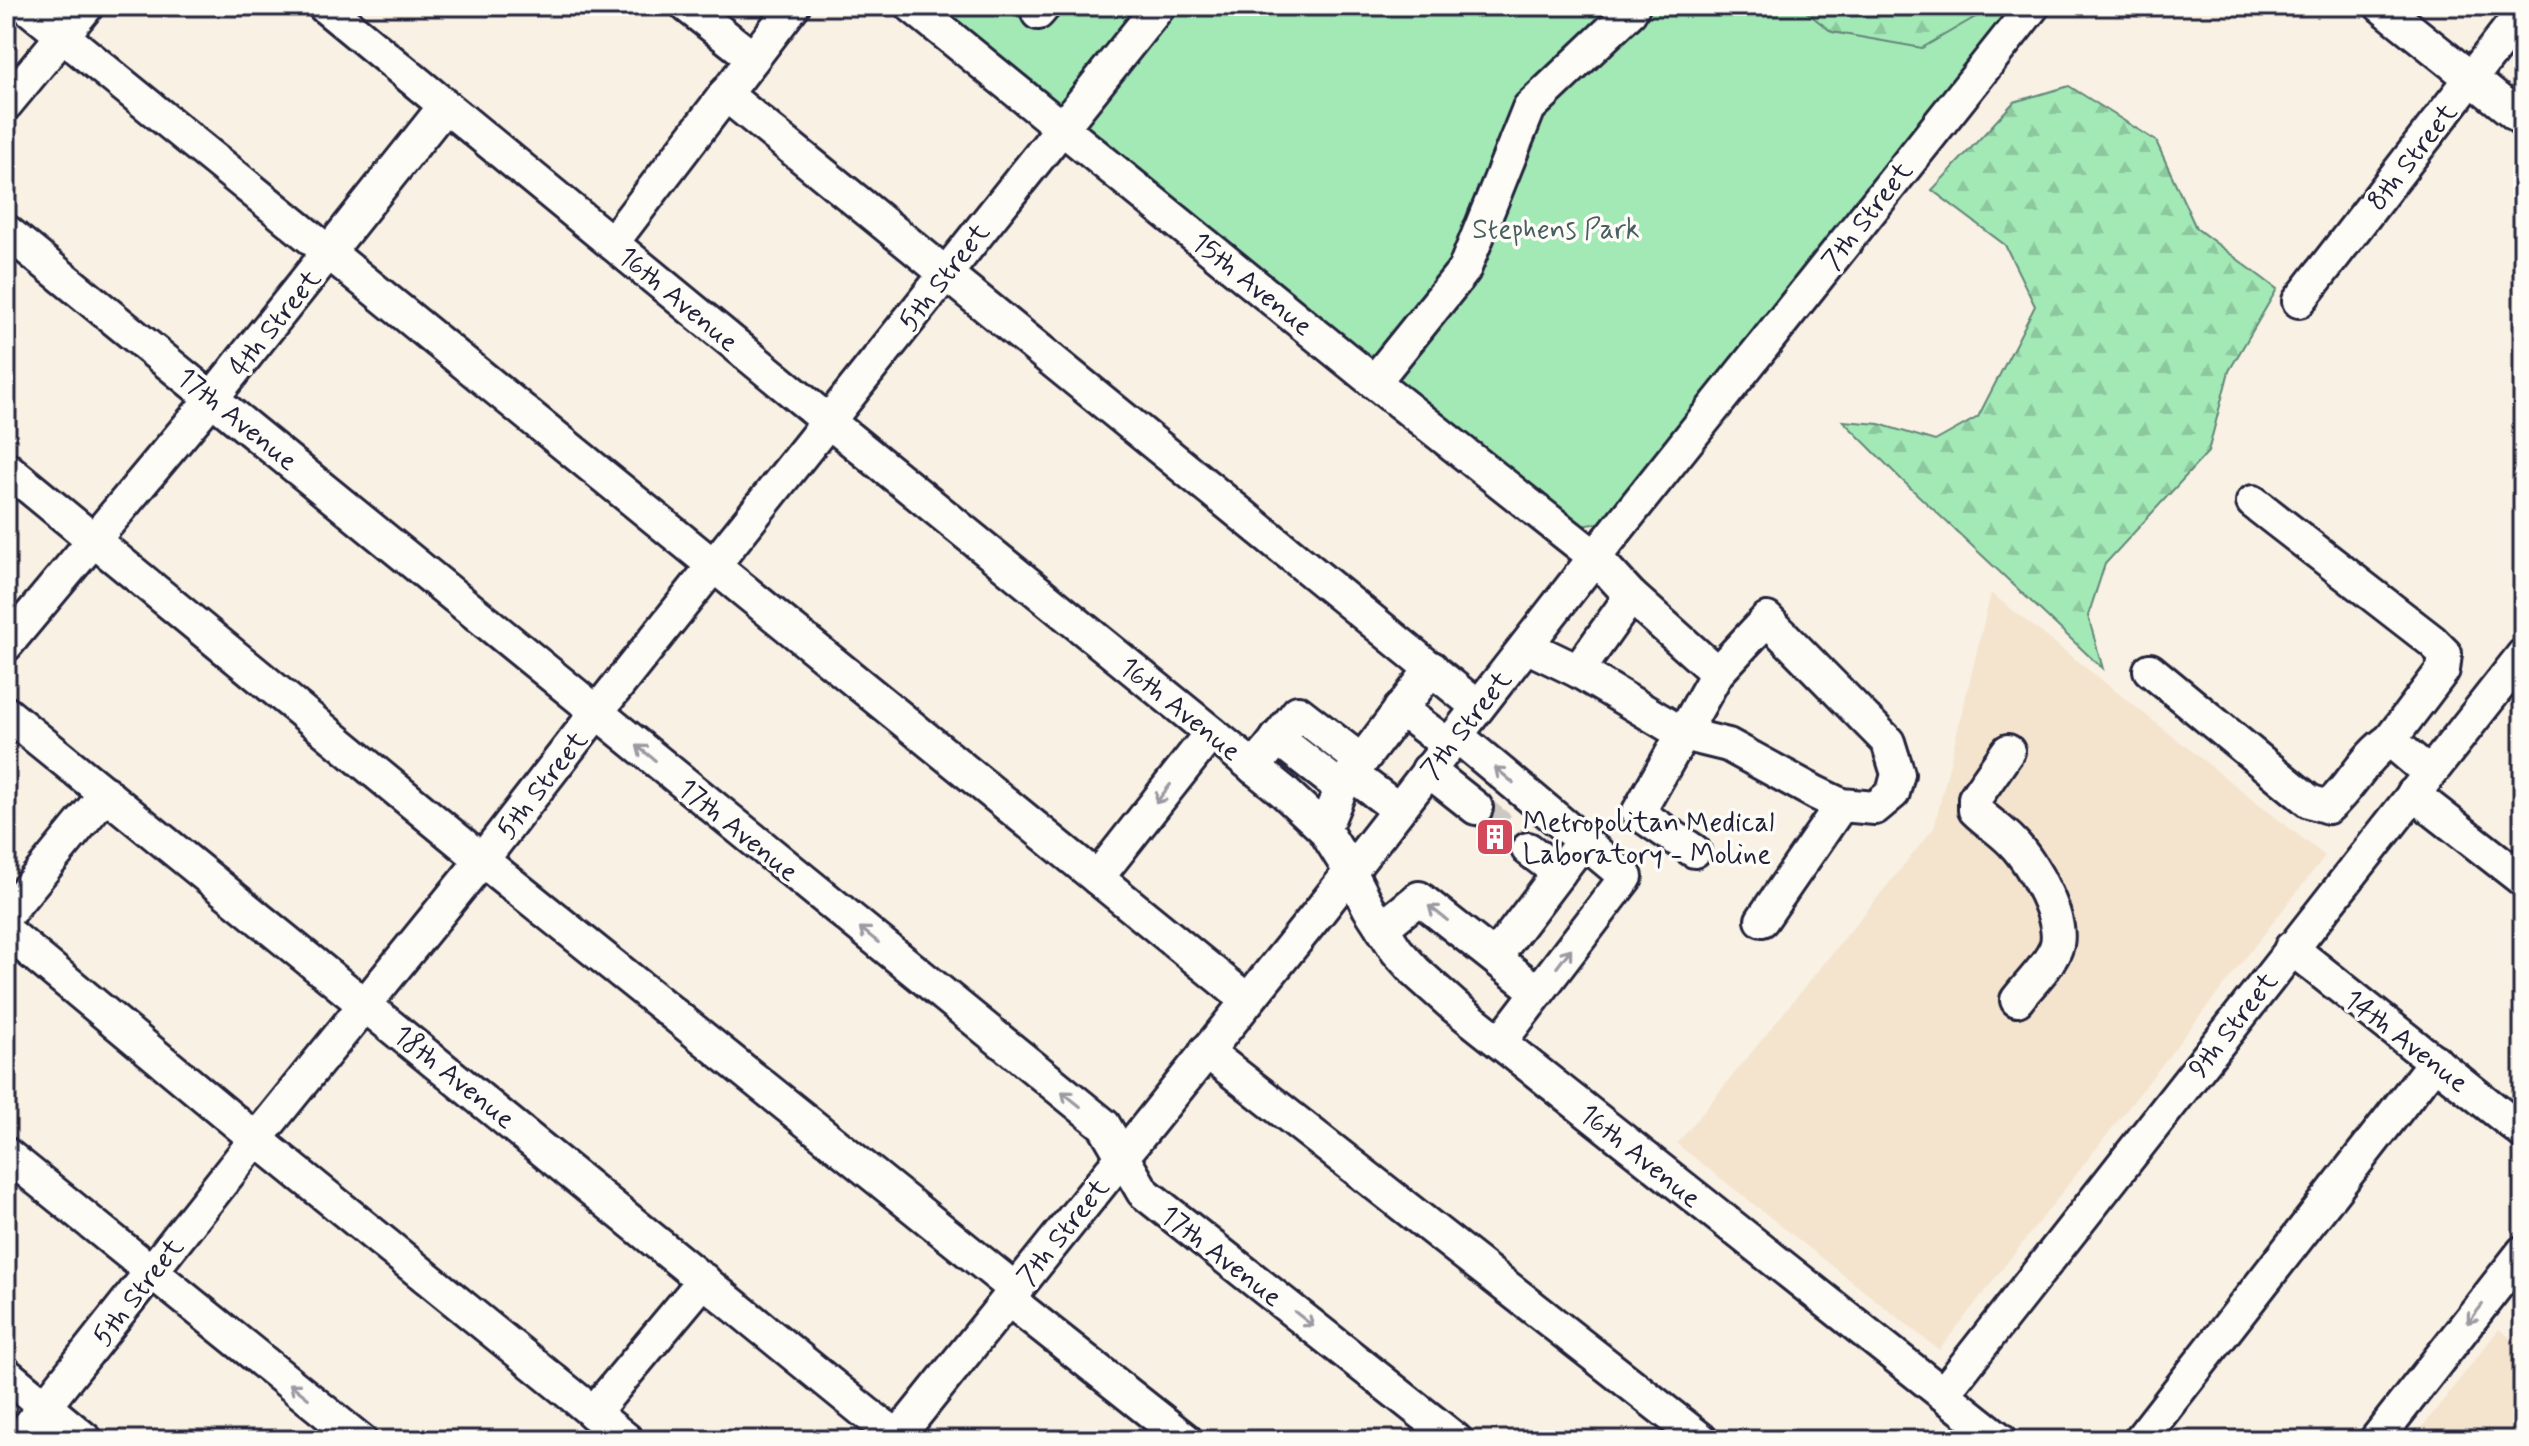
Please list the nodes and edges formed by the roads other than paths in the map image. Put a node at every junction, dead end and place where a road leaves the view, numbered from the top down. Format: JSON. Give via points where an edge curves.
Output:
{"nodes":[{"id":1,"x":26,"y":6,"type":"edge"},
{"id":2,"x":87,"y":6,"type":"edge"},
{"id":3,"x":324,"y":6,"type":"edge"},
{"id":4,"x":687,"y":6,"type":"edge"},
{"id":5,"x":793,"y":6,"type":"edge"},
{"id":6,"x":912,"y":6,"type":"edge"},
{"id":7,"x":1159,"y":6,"type":"edge"},
{"id":8,"x":1633,"y":6,"type":"edge"},
{"id":9,"x":2033,"y":6,"type":"edge"},
{"id":10,"x":2381,"y":6,"type":"edge"},
{"id":11,"x":2523,"y":11,"type":"edge"},
{"id":12,"x":62,"y":36,"type":"junction"},
{"id":13,"x":753,"y":58,"type":"junction"},
{"id":14,"x":2470,"y":79,"type":"junction"},
{"id":15,"x":725,"y":94,"type":"junction"},
{"id":16,"x":6,"y":104,"type":"edge"},
{"id":17,"x":445,"y":106,"type":"junction"},
{"id":18,"x":2523,"y":120,"type":"edge"},
{"id":19,"x":1062,"y":126,"type":"junction"},
{"id":20,"x":6,"y":231,"type":"edge"},
{"id":21,"x":612,"y":243,"type":"junction"},
{"id":22,"x":329,"y":253,"type":"junction"},
{"id":23,"x":945,"y":273,"type":"junction"},
{"id":24,"x":2299,"y":301,"type":"dead end"},
{"id":25,"x":1374,"y":382,"type":"junction"},
{"id":26,"x":213,"y":397,"type":"junction"},
{"id":27,"x":828,"y":421,"type":"junction"},
{"id":28,"x":6,"y":468,"type":"edge"},
{"id":29,"x":2253,"y":502,"type":"dead end"},
{"id":30,"x":94,"y":539,"type":"junction"},
{"id":31,"x":1595,"y":557,"type":"junction"},
{"id":32,"x":713,"y":565,"type":"junction"},
{"id":33,"x":1631,"y":596,"type":"junction"},
{"id":34,"x":6,"y":645,"type":"edge"},
{"id":35,"x":1526,"y":646,"type":"junction"},
{"id":36,"x":2523,"y":655,"type":"edge"},
{"id":37,"x":1432,"y":668,"type":"junction"},
{"id":38,"x":2150,"y":670,"type":"dead end"},
{"id":39,"x":1578,"y":671,"type":"junction"},
{"id":40,"x":1717,"y":673,"type":"junction"},
{"id":41,"x":1478,"y":707,"type":"junction"},
{"id":42,"x":6,"y":713,"type":"edge"},
{"id":43,"x":596,"y":713,"type":"junction"},
{"id":44,"x":1408,"y":716,"type":"junction"},
{"id":45,"x":1211,"y":733,"type":"junction"},
{"id":46,"x":1683,"y":734,"type":"junction"},
{"id":47,"x":2390,"y":740,"type":"junction"},
{"id":48,"x":1444,"y":750,"type":"junction"},
{"id":49,"x":2008,"y":751,"type":"dead end"},
{"id":50,"x":1254,"y":768,"type":"junction"},
{"id":51,"x":1355,"y":777,"type":"junction"},
{"id":52,"x":2421,"y":784,"type":"junction"},
{"id":53,"x":106,"y":793,"type":"junction"},
{"id":54,"x":1841,"y":805,"type":"junction"},
{"id":55,"x":1476,"y":808,"type":"tunnel mouth"},
{"id":56,"x":1398,"y":809,"type":"junction"},
{"id":57,"x":1324,"y":829,"type":"junction"},
{"id":58,"x":1583,"y":841,"type":"junction"},
{"id":59,"x":1528,"y":849,"type":"tunnel mouth"},
{"id":60,"x":1694,"y":851,"type":"dead end"},
{"id":61,"x":482,"y":860,"type":"junction"},
{"id":62,"x":1350,"y":871,"type":"junction"},
{"id":63,"x":1559,"y":873,"type":"junction"},
{"id":64,"x":1097,"y":878,"type":"junction"},
{"id":65,"x":2523,"y":880,"type":"edge"},
{"id":66,"x":6,"y":915,"type":"edge"},
{"id":67,"x":1762,"y":920,"type":"dead end"},
{"id":68,"x":1382,"y":928,"type":"junction"},
{"id":69,"x":6,"y":931,"type":"edge"},
{"id":70,"x":2291,"y":948,"type":"junction"},
{"id":71,"x":1495,"y":957,"type":"junction"},
{"id":72,"x":1538,"y":992,"type":"junction"},
{"id":73,"x":1247,"y":1000,"type":"junction"},
{"id":74,"x":2017,"y":1000,"type":"dead end"},
{"id":75,"x":366,"y":1004,"type":"junction"},
{"id":76,"x":1500,"y":1042,"type":"junction"},
{"id":77,"x":1206,"y":1051,"type":"junction"},
{"id":78,"x":2435,"y":1061,"type":"junction"},
{"id":79,"x":2523,"y":1132,"type":"edge"},
{"id":80,"x":256,"y":1139,"type":"junction"},
{"id":81,"x":6,"y":1154,"type":"edge"},
{"id":82,"x":1122,"y":1156,"type":"junction"},
{"id":83,"x":2523,"y":1252,"type":"edge"},
{"id":84,"x":152,"y":1272,"type":"junction"},
{"id":85,"x":704,"y":1280,"type":"junction"},
{"id":86,"x":1012,"y":1294,"type":"junction"},
{"id":87,"x":6,"y":1374,"type":"edge"},
{"id":88,"x":1943,"y":1394,"type":"junction"},
{"id":89,"x":45,"y":1407,"type":"junction"},
{"id":90,"x":593,"y":1413,"type":"junction"},
{"id":91,"x":899,"y":1439,"type":"edge"},
{"id":92,"x":18,"y":1440,"type":"edge"},
{"id":93,"x":86,"y":1440,"type":"edge"},
{"id":94,"x":360,"y":1440,"type":"edge"},
{"id":95,"x":627,"y":1440,"type":"edge"},
{"id":96,"x":1186,"y":1440,"type":"edge"},
{"id":97,"x":1456,"y":1440,"type":"edge"},
{"id":98,"x":1702,"y":1440,"type":"edge"},
{"id":99,"x":2001,"y":1440,"type":"edge"},
{"id":100,"x":2140,"y":1440,"type":"edge"},
{"id":101,"x":2376,"y":1440,"type":"edge"}],
"edges":[{"from":1,"to":12,"type":"street"},
{"from":2,"to":12,"type":"street"},
{"from":3,"to":17,"type":"street","name":"16th Avenue"},
{"from":4,"to":13,"type":"street"},
{"from":5,"to":13,"type":"street"},
{"from":6,"to":19,"type":"street","name":"15th Avenue"},
{"from":7,"to":19,"type":"street","name":"5th Street"},
{"from":8,"to":25,"type":"street","via":[[1529,108],[1464,270]]},
{"from":9,"to":31,"type":"street","name":"7th Street"},
{"from":10,"to":14,"type":"street"},
{"from":11,"to":14,"type":"street","name":"8th Street"},
{"from":12,"to":16,"type":"street"},
{"from":12,"to":22,"type":"street"},
{"from":13,"to":15,"type":"street"},
{"from":14,"to":18,"type":"street"},
{"from":14,"to":24,"type":"street","name":"8th Street"},
{"from":15,"to":21,"type":"street"},
{"from":15,"to":23,"type":"street"},
{"from":17,"to":21,"type":"street","name":"16th Avenue"},
{"from":17,"to":22,"type":"street","name":"4th Street"},
{"from":19,"to":23,"type":"street","name":"5th Street"},
{"from":19,"to":25,"type":"street","name":"15th Avenue"},
{"from":20,"to":26,"type":"street","name":"17th Avenue"},
{"from":21,"to":27,"type":"street","name":"16th Avenue"},
{"from":22,"to":26,"type":"street","name":"4th Street"},
{"from":22,"to":32,"type":"street"},
{"from":23,"to":27,"type":"street","name":"5th Street"},
{"from":23,"to":37,"type":"street"},
{"from":25,"to":31,"type":"street","name":"15th Avenue"},
{"from":26,"to":30,"type":"street","name":"4th Street"},
{"from":26,"to":43,"type":"street","name":"17th Avenue"},
{"from":27,"to":32,"type":"street","name":"5th Street"},
{"from":27,"to":45,"type":"street","name":"16th Avenue"},
{"from":28,"to":30,"type":"street"},
{"from":29,"to":47,"type":"street","via":[[2445,654],[2443,670]]},
{"from":30,"to":34,"type":"street","name":"4th Street"},
{"from":30,"to":61,"type":"street"},
{"from":31,"to":33,"type":"street","name":"15th Avenue"},
{"from":31,"to":35,"type":"street","name":"7th Street"},
{"from":32,"to":43,"type":"street","name":"5th Street"},
{"from":32,"to":64,"type":"street"},
{"from":33,"to":39,"type":"street"},
{"from":33,"to":40,"type":"street","name":"15th Avenue"},
{"from":35,"to":39,"type":"street"},
{"from":35,"to":41,"type":"street","name":"7th Street"},
{"from":36,"to":52,"type":"street","name":"9th Street"},
{"from":37,"to":41,"type":"street"},
{"from":37,"to":44,"type":"street"},
{"from":38,"to":47,"type":"street","via":[[2309,801],[2328,807]]},
{"from":39,"to":46,"type":"street"},
{"from":40,"to":46,"type":"street"},
{"from":40,"to":54,"type":"street","via":[[1767,619],[1888,742],[1898,774],[1893,793],[1875,808]]},
{"from":41,"to":48,"type":"street","name":"7th Street"},
{"from":42,"to":53,"type":"street","name":"18th Avenue"},
{"from":43,"to":61,"type":"street","name":"5th Street"},
{"from":82,"to":43,"type":"street","name":"17th Avenue","one_way":true,"via":[[1104,1125]]},
{"from":44,"to":48,"type":"street"},
{"from":44,"to":51,"type":"street"},
{"from":45,"to":50,"type":"street","name":"16th Avenue"},
{"from":45,"to":64,"type":"street","one_way":true},
{"from":46,"to":54,"type":"street","via":[[1728,745]]},
{"from":46,"to":60,"type":"street","via":[[1638,813]]},
{"from":47,"to":52,"type":"street"},
{"from":48,"to":55,"type":"street"},
{"from":48,"to":56,"type":"street","name":"7th Street"},
{"from":58,"to":48,"type":"street","one_way":true},
{"from":49,"to":74,"type":"street","via":[[1975,798],[1975,810],[2014,843],[2052,904],[2059,939]]},
{"from":50,"to":51,"type":"street","via":[[1298,712]]},
{"from":50,"to":57,"type":"street","name":"16th Avenue"},
{"from":51,"to":56,"type":"street"},
{"from":51,"to":57,"type":"street"},
{"from":52,"to":65,"type":"street"},
{"from":52,"to":70,"type":"street","name":"9th Street"},
{"from":53,"to":66,"type":"street"},
{"from":53,"to":75,"type":"street","name":"18th Avenue"},
{"from":54,"to":67,"type":"street"},
{"from":56,"to":62,"type":"street","name":"7th Street"},
{"from":57,"to":62,"type":"street","name":"16th Avenue"},
{"from":58,"to":63,"type":"street"},
{"from":72,"to":58,"type":"street","one_way":true,"via":[[1626,877]]},
{"from":59,"to":63,"type":"street"},
{"from":61,"to":75,"type":"street","name":"5th Street"},
{"from":61,"to":86,"type":"street"},
{"from":62,"to":68,"type":"street","name":"16th Avenue"},
{"from":62,"to":73,"type":"street","name":"7th Street"},
{"from":63,"to":71,"type":"street"},
{"from":64,"to":73,"type":"street"},
{"from":71,"to":68,"type":"street","one_way":true,"via":[[1419,898]]},
{"from":68,"to":76,"type":"street","name":"16th Avenue","via":[[1416,972]]},
{"from":69,"to":80,"type":"street"},
{"from":70,"to":78,"type":"street","name":"14th Avenue"},
{"from":70,"to":88,"type":"street","name":"9th Street"},
{"from":71,"to":72,"type":"street"},
{"from":72,"to":76,"type":"street"},
{"from":73,"to":77,"type":"street","name":"7th Street"},
{"from":75,"to":80,"type":"street","name":"5th Street"},
{"from":75,"to":85,"type":"street","name":"18th Avenue"},
{"from":76,"to":88,"type":"street","name":"16th Avenue"},
{"from":77,"to":82,"type":"street","name":"7th Street"},
{"from":77,"to":98,"type":"street"},
{"from":78,"to":79,"type":"street","name":"14th Avenue"},
{"from":78,"to":100,"type":"street"},
{"from":80,"to":84,"type":"street","name":"5th Street"},
{"from":80,"to":90,"type":"street"},
{"from":81,"to":84,"type":"street"},
{"from":82,"to":86,"type":"street","name":"7th Street"},
{"from":82,"to":97,"type":"street","name":"17th Avenue","one_way":true,"via":[[1143,1192]]},
{"from":83,"to":101,"type":"street","one_way":true},
{"from":84,"to":89,"type":"street","name":"5th Street"},
{"from":94,"to":84,"type":"street","one_way":true},
{"from":85,"to":90,"type":"street"},
{"from":85,"to":91,"type":"street","name":"18th Avenue"},
{"from":86,"to":91,"type":"street","name":"7th Street"},
{"from":86,"to":96,"type":"street"},
{"from":87,"to":89,"type":"street"},
{"from":88,"to":99,"type":"street","name":"16th Avenue"},
{"from":89,"to":92,"type":"street","name":"5th Street"},
{"from":89,"to":93,"type":"street"},
{"from":90,"to":95,"type":"street"}]}
